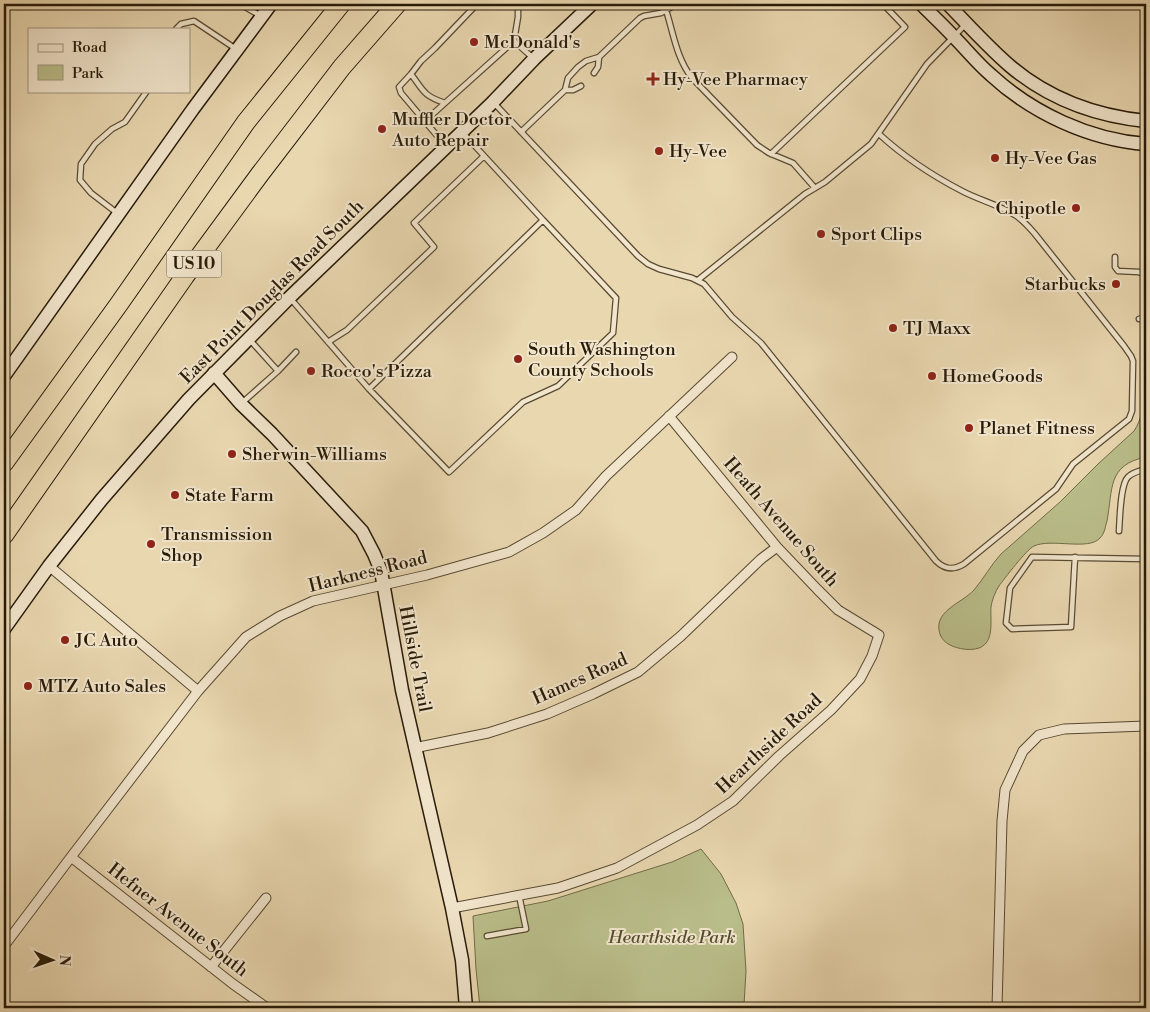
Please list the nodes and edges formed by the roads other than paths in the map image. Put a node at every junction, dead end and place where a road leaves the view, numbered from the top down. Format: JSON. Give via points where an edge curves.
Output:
{"nodes":[{"id":1,"x":240,"y":4,"type":"edge"},
{"id":2,"x":271,"y":4,"type":"edge"},
{"id":3,"x":341,"y":4,"type":"edge"},
{"id":4,"x":397,"y":4,"type":"edge"},
{"id":5,"x":477,"y":4,"type":"edge"},
{"id":6,"x":518,"y":4,"type":"edge"},
{"id":7,"x":592,"y":4,"type":"edge"},
{"id":8,"x":664,"y":4,"type":"edge"},
{"id":9,"x":677,"y":4,"type":"edge"},
{"id":10,"x":883,"y":4,"type":"edge"},
{"id":11,"x":921,"y":4,"type":"edge"},
{"id":12,"x":948,"y":4,"type":"edge"},
{"id":13,"x":666,"y":10,"type":"junction"},
{"id":14,"x":262,"y":17,"type":"junction"},
{"id":15,"x":967,"y":23,"type":"junction"},
{"id":16,"x":177,"y":28,"type":"edge"},
{"id":17,"x":953,"y":36,"type":"junction"},
{"id":18,"x":514,"y":41,"type":"junction"},
{"id":19,"x":237,"y":50,"type":"junction"},
{"id":20,"x":599,"y":58,"type":"junction"},
{"id":21,"x":534,"y":59,"type":"junction"},
{"id":22,"x":594,"y":73,"type":"dead end"},
{"id":23,"x":411,"y":74,"type":"junction"},
{"id":24,"x":581,"y":86,"type":"dead end"},
{"id":25,"x":565,"y":90,"type":"junction"},
{"id":26,"x":146,"y":92,"type":"edge"},
{"id":27,"x":494,"y":102,"type":"junction"},
{"id":28,"x":445,"y":103,"type":"junction"},
{"id":29,"x":1146,"y":120,"type":"edge"},
{"id":30,"x":425,"y":121,"type":"junction"},
{"id":31,"x":462,"y":132,"type":"junction"},
{"id":32,"x":521,"y":132,"type":"junction"},
{"id":33,"x":879,"y":134,"type":"junction"},
{"id":34,"x":1146,"y":144,"type":"edge"},
{"id":35,"x":446,"y":147,"type":"junction"},
{"id":36,"x":771,"y":154,"type":"junction"},
{"id":37,"x":484,"y":156,"type":"junction"},
{"id":38,"x":815,"y":188,"type":"junction"},
{"id":39,"x":118,"y":214,"type":"junction"},
{"id":40,"x":543,"y":220,"type":"junction"},
{"id":41,"x":1115,"y":257,"type":"dead end"},
{"id":42,"x":1146,"y":276,"type":"edge"},
{"id":43,"x":698,"y":280,"type":"junction"},
{"id":44,"x":289,"y":298,"type":"junction"},
{"id":45,"x":1146,"y":317,"type":"edge"},
{"id":46,"x":1139,"y":319,"type":"dead end"},
{"id":47,"x":248,"y":338,"type":"junction"},
{"id":48,"x":328,"y":342,"type":"junction"},
{"id":49,"x":296,"y":352,"type":"dead end"},
{"id":50,"x":732,"y":357,"type":"dead end"},
{"id":51,"x":278,"y":371,"type":"junction"},
{"id":52,"x":214,"y":373,"type":"junction"},
{"id":53,"x":4,"y":376,"type":"edge"},
{"id":54,"x":369,"y":389,"type":"junction"},
{"id":55,"x":241,"y":404,"type":"junction"},
{"id":56,"x":669,"y":416,"type":"junction"},
{"id":57,"x":4,"y":463,"type":"edge"},
{"id":58,"x":1146,"y":469,"type":"edge"},
{"id":59,"x":1119,"y":531,"type":"dead end"},
{"id":60,"x":4,"y":535,"type":"edge"},
{"id":61,"x":777,"y":547,"type":"junction"},
{"id":62,"x":1075,"y":557,"type":"junction"},
{"id":63,"x":1146,"y":559,"type":"edge"},
{"id":64,"x":49,"y":566,"type":"junction"},
{"id":65,"x":383,"y":584,"type":"junction"},
{"id":66,"x":4,"y":629,"type":"edge"},
{"id":67,"x":879,"y":635,"type":"joint"},
{"id":68,"x":198,"y":692,"type":"junction"},
{"id":69,"x":1146,"y":726,"type":"edge"},
{"id":70,"x":414,"y":748,"type":"junction"},
{"id":71,"x":70,"y":857,"type":"junction"},
{"id":72,"x":519,"y":896,"type":"junction"},
{"id":73,"x":266,"y":898,"type":"dead end"},
{"id":74,"x":452,"y":908,"type":"junction"},
{"id":75,"x":487,"y":936,"type":"dead end"},
{"id":76,"x":4,"y":946,"type":"edge"},
{"id":77,"x":211,"y":967,"type":"junction"},
{"id":78,"x":267,"y":1008,"type":"edge"},
{"id":79,"x":466,"y":1008,"type":"edge"},
{"id":80,"x":997,"y":1008,"type":"edge"}],
"edges":[{"from":1,"to":14,"type":"lane"},
{"from":2,"to":14,"type":"street"},
{"from":3,"to":57,"type":"highway","number":"US 10","via":[[246,122]]},
{"from":4,"to":60,"type":"highway","number":"US 10","via":[[342,67],[185,276]]},
{"from":5,"to":23,"type":"lane"},
{"from":6,"to":18,"type":"lane"},
{"from":7,"to":21,"type":"street","name":"East Point Douglas Road South"},
{"from":8,"to":13,"type":"lane"},
{"from":9,"to":13,"type":"lane"},
{"from":10,"to":36,"type":"lane","via":[[905,27]]},
{"from":11,"to":17,"type":"street"},
{"from":12,"to":15,"type":"street"},
{"from":13,"to":20,"type":"lane","via":[[640,18]]},
{"from":13,"to":36,"type":"lane","via":[[678,54],[688,73],[757,145]]},
{"from":14,"to":19,"type":"street"},
{"from":15,"to":17,"type":"lane"},
{"from":15,"to":29,"type":"street","via":[[1011,66],[1052,94],[1100,113]]},
{"from":16,"to":19,"type":"lane","via":[[194,21]]},
{"from":17,"to":33,"type":"lane","via":[[924,68]]},
{"from":17,"to":34,"type":"street","via":[[990,75],[1040,110],[1096,134]]},
{"from":18,"to":21,"type":"lane"},
{"from":18,"to":28,"type":"lane"},
{"from":19,"to":39,"type":"street"},
{"from":20,"to":22,"type":"lane"},
{"from":20,"to":25,"type":"lane","via":[[584,62],[569,77]]},
{"from":21,"to":27,"type":"street","name":"East Point Douglas Road South"},
{"from":23,"to":28,"type":"lane","via":[[422,92]]},
{"from":23,"to":30,"type":"lane","via":[[399,90]]},
{"from":24,"to":25,"type":"lane"},
{"from":25,"to":32,"type":"lane"},
{"from":26,"to":39,"type":"lane","via":[[125,122],[94,144],[81,164],[80,180]]},
{"from":27,"to":31,"type":"street","name":"East Point Douglas Road South"},
{"from":27,"to":32,"type":"lane"},
{"from":28,"to":30,"type":"lane"},
{"from":30,"to":35,"type":"lane"},
{"from":31,"to":35,"type":"street","name":"East Point Douglas Road South"},
{"from":31,"to":37,"type":"lane"},
{"from":32,"to":43,"type":"lane","via":[[642,259],[659,269]]},
{"from":33,"to":38,"type":"lane","via":[[866,149]]},
{"from":33,"to":43,"type":"lane","via":[[947,183],[1023,221],[1133,360],[1129,419],[1073,464],[1056,489],[987,546],[956,568],[939,564],[759,341]]},
{"from":35,"to":44,"type":"street","name":"East Point Douglas Road South"},
{"from":36,"to":38,"type":"lane","via":[[793,163]]},
{"from":37,"to":40,"type":"lane"},
{"from":37,"to":48,"type":"lane","via":[[414,223],[434,247],[347,330]]},
{"from":38,"to":43,"type":"lane"},
{"from":39,"to":53,"type":"street"},
{"from":40,"to":54,"type":"lane"},
{"from":40,"to":54,"type":"lane","via":[[616,298],[614,333],[570,376],[558,386],[523,402],[449,472]]},
{"from":41,"to":42,"type":"lane","via":[[1118,271],[1139,272]]},
{"from":44,"to":47,"type":"street","name":"East Point Douglas Road South"},
{"from":44,"to":48,"type":"lane"},
{"from":45,"to":46,"type":"lane"},
{"from":47,"to":51,"type":"lane"},
{"from":47,"to":52,"type":"street","name":"East Point Douglas Road South"},
{"from":48,"to":54,"type":"lane"},
{"from":49,"to":51,"type":"lane"},
{"from":50,"to":56,"type":"street","name":"Harkness Road"},
{"from":51,"to":55,"type":"lane"},
{"from":52,"to":55,"type":"street","name":"Hillside Trail"},
{"from":52,"to":64,"type":"street","name":"East Point Douglas Road South","via":[[102,499]]},
{"from":55,"to":65,"type":"street","name":"Hillside Trail","via":[[362,531],[381,571]]},
{"from":56,"to":61,"type":"street","name":"Heath Avenue South"},
{"from":56,"to":65,"type":"street","name":"Harkness Road","via":[[606,476],[576,510],[543,533],[509,552]]},
{"from":58,"to":59,"type":"lane","via":[[1128,477],[1123,485]]},
{"from":61,"to":67,"type":"street","name":"Heath Avenue South","via":[[838,610]]},
{"from":61,"to":70,"type":"street","name":"Hames Road","via":[[682,636],[638,672],[547,714],[488,733]]},
{"from":62,"to":62,"type":"lane","via":[[1071,627],[1012,629],[1006,623],[1010,588],[1032,557]]},
{"from":62,"to":63,"type":"lane"},
{"from":64,"to":66,"type":"street","name":"East Point Douglas Road South"},
{"from":64,"to":68,"type":"street"},
{"from":65,"to":68,"type":"street","name":"Harkness Road","via":[[312,601],[280,616],[246,638]]},
{"from":65,"to":70,"type":"street","name":"Hillside Trail"},
{"from":67,"to":72,"type":"street","name":"Hearthside Road","via":[[860,679],[733,801],[697,825],[617,868],[558,888]]},
{"from":68,"to":71,"type":"street","name":"Harkness Road"},
{"from":69,"to":80,"type":"street","via":[[1064,729],[1039,735],[1023,751],[1006,790],[1002,821]]},
{"from":70,"to":74,"type":"street","name":"Hillside Trail"},
{"from":71,"to":76,"type":"street","name":"Harkness Road"},
{"from":71,"to":77,"type":"street","name":"Hefner Avenue South"},
{"from":72,"to":74,"type":"street","name":"Hearthside Road"},
{"from":72,"to":75,"type":"lane","via":[[526,929]]},
{"from":73,"to":77,"type":"street"},
{"from":74,"to":79,"type":"street","name":"Hillside Trail","via":[[462,960]]},
{"from":77,"to":78,"type":"street","name":"Hefner Avenue South"}]}
